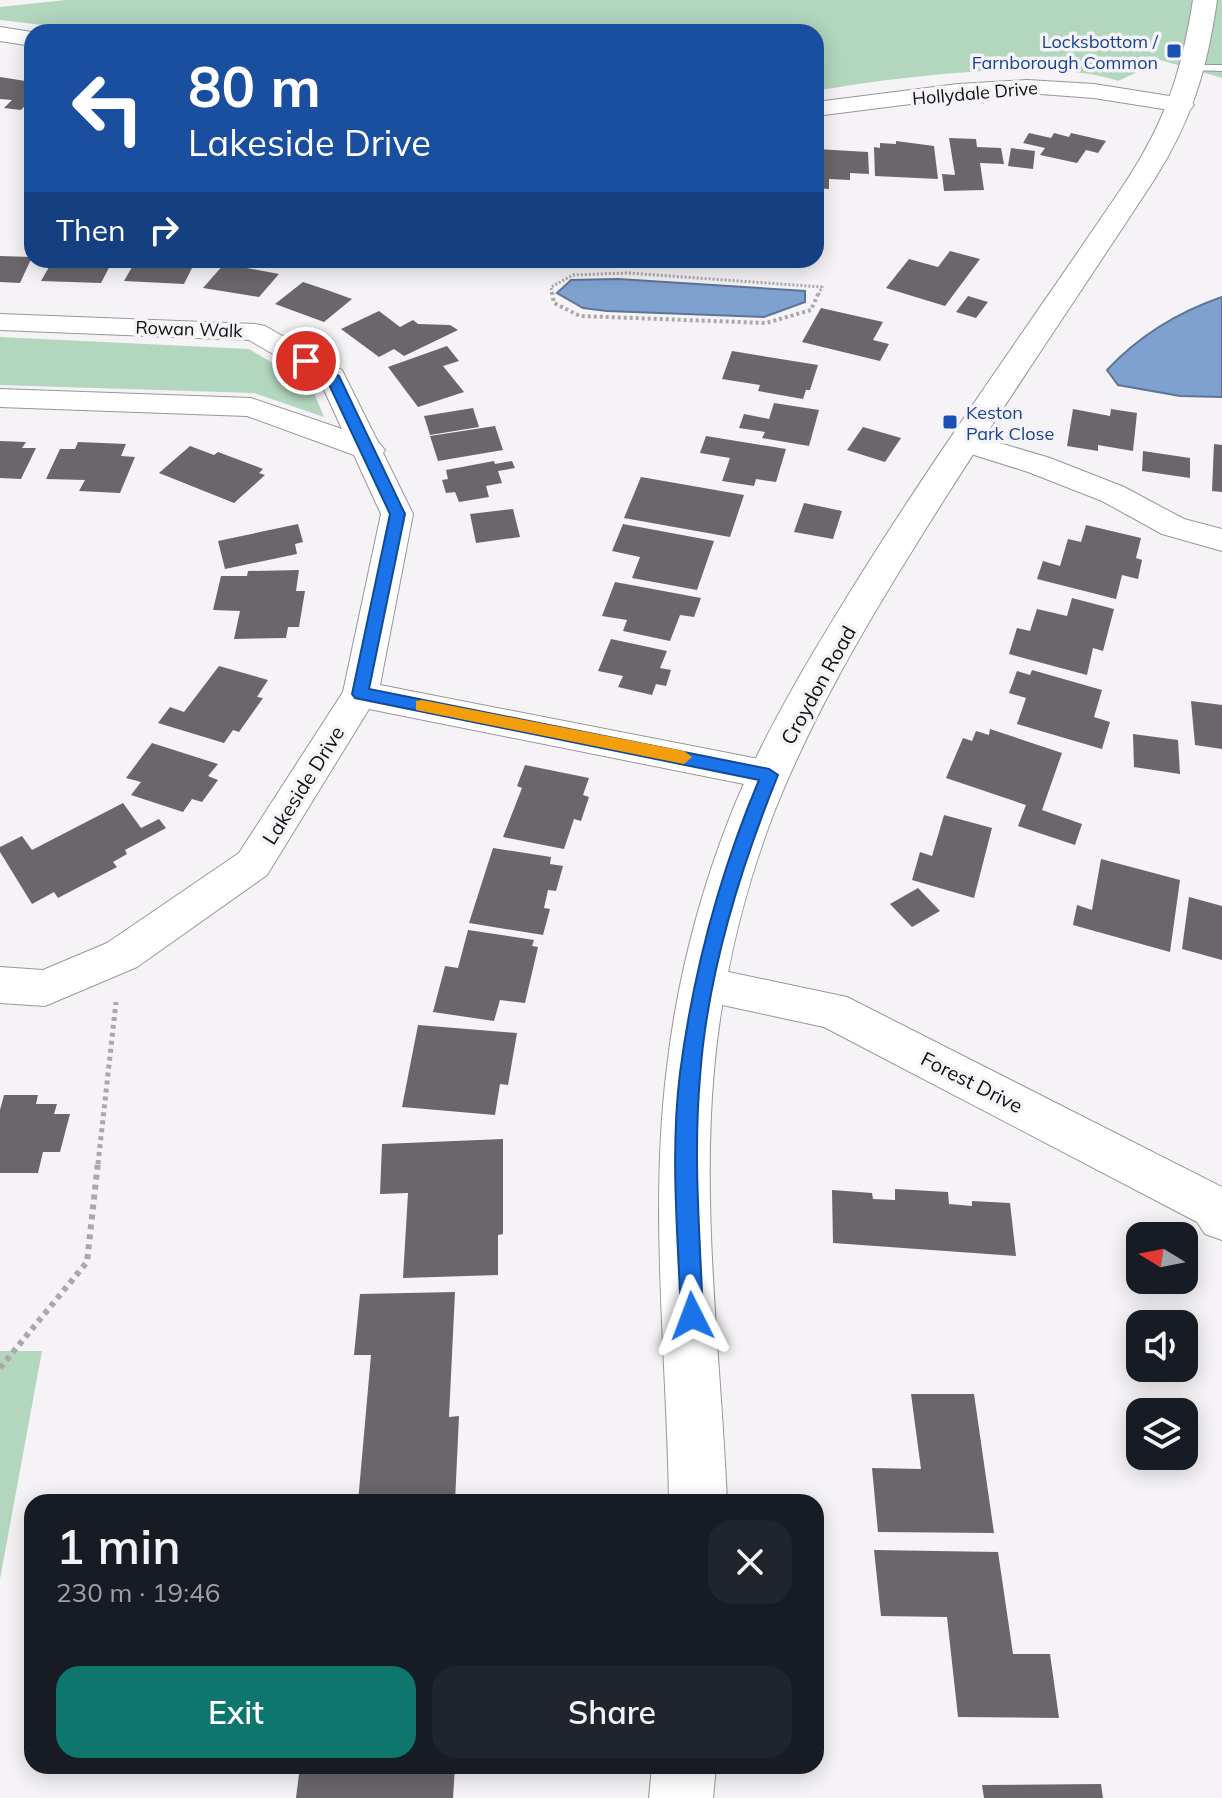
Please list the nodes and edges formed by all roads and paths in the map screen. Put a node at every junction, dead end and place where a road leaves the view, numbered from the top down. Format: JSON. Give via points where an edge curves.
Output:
{"nodes":[{"id":1,"x":1205,"y":0,"type":"edge"},
{"id":2,"x":0,"y":34,"type":"edge"},
{"id":3,"x":24,"y":38,"type":"edge"},
{"id":4,"x":1222,"y":68,"type":"edge"},
{"id":5,"x":1188,"y":86,"type":"junction"},
{"id":6,"x":824,"y":108,"type":"edge"},
{"id":7,"x":580,"y":316,"type":"joint"},
{"id":8,"x":0,"y":322,"type":"edge"},
{"id":9,"x":0,"y":398,"type":"edge"},
{"id":10,"x":966,"y":442,"type":"junction"},
{"id":11,"x":370,"y":450,"type":"junction"},
{"id":12,"x":1222,"y":540,"type":"edge"},
{"id":13,"x":360,"y":694,"type":"junction"},
{"id":14,"x":769,"y":775,"type":"junction"},
{"id":15,"x":122,"y":955,"type":"junction"},
{"id":16,"x":0,"y":985,"type":"edge"},
{"id":17,"x":705,"y":985,"type":"junction"},
{"id":18,"x":1219,"y":1210,"type":"edge"},
{"id":19,"x":0,"y":1368,"type":"edge"},
{"id":20,"x":698,"y":1494,"type":"edge"},
{"id":21,"x":683,"y":1774,"type":"edge"},
{"id":22,"x":681,"y":1798,"type":"edge"}],
"edges":[{"from":1,"to":5,"type":"highway","name":"Croydon Road"},
{"from":2,"to":3,"type":"street"},
{"from":4,"to":5,"type":"lane"},
{"from":5,"to":6,"type":"street","name":"Hollydale Drive","via":[[1104,92],[1001,87]]},
{"from":5,"to":10,"type":"highway","name":"Croydon Road","via":[[1135,188]]},
{"from":7,"to":7,"type":"path","via":[[766,323],[811,310],[822,287],[628,273],[573,275],[551,287],[554,303]]},
{"from":8,"to":11,"type":"street","name":"Rowan Walk","via":[[255,332],[332,376]]},
{"from":9,"to":11,"type":"street","via":[[251,407]]},
{"from":10,"to":12,"type":"street","via":[[1113,494],[1173,527]]},
{"from":10,"to":14,"type":"highway","name":"Croydon Road","via":[[850,626]]},
{"from":11,"to":13,"type":"street","name":"Rowan Walk","via":[[397,514]]},
{"from":13,"to":14,"type":"street"},
{"from":13,"to":15,"type":"street","name":"Lakeside Drive","via":[[253,864]]},
{"from":14,"to":17,"type":"highway","name":"Croydon Road","via":[[727,893]]},
{"from":15,"to":16,"type":"street","name":"Lakeside Drive","via":[[45,988]]},
{"from":15,"to":19,"type":"path","via":[[87,1262]]},
{"from":17,"to":18,"type":"street","name":"Forest Drive","via":[[832,1010]]},
{"from":17,"to":20,"type":"highway","name":"Croydon Road","via":[[690,1074],[686,1153]]},
{"from":21,"to":22,"type":"highway"}]}
